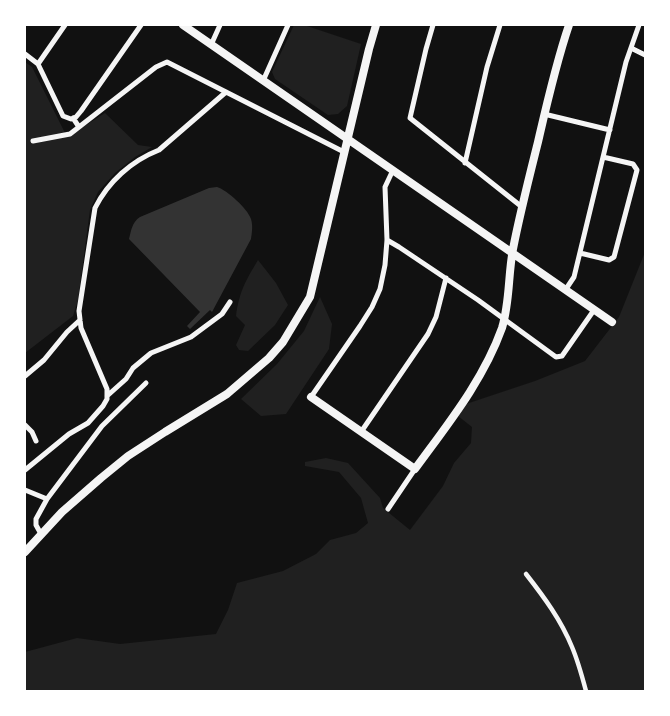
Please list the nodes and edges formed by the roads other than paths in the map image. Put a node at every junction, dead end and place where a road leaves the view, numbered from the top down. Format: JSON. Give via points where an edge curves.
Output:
{"nodes":[{"id":1,"x":65,"y":25,"type":"edge"},
{"id":2,"x":141,"y":25,"type":"edge"},
{"id":3,"x":183,"y":25,"type":"edge"},
{"id":4,"x":220,"y":25,"type":"edge"},
{"id":5,"x":288,"y":25,"type":"edge"},
{"id":6,"x":376,"y":25,"type":"edge"},
{"id":7,"x":433,"y":25,"type":"edge"},
{"id":8,"x":500,"y":25,"type":"edge"},
{"id":9,"x":569,"y":25,"type":"edge"},
{"id":10,"x":639,"y":25,"type":"edge"},
{"id":11,"x":211,"y":45,"type":"junction"},
{"id":12,"x":631,"y":48,"type":"junction"},
{"id":13,"x":25,"y":54,"type":"edge"},
{"id":14,"x":645,"y":55,"type":"edge"},
{"id":15,"x":38,"y":64,"type":"junction"},
{"id":16,"x":263,"y":81,"type":"junction"},
{"id":17,"x":226,"y":92,"type":"junction"},
{"id":18,"x":544,"y":114,"type":"junction"},
{"id":19,"x":73,"y":118,"type":"junction"},
{"id":20,"x":79,"y":128,"type":"junction"},
{"id":21,"x":610,"y":130,"type":"junction"},
{"id":22,"x":347,"y":140,"type":"junction"},
{"id":23,"x":32,"y":141,"type":"dead end"},
{"id":24,"x":344,"y":152,"type":"junction"},
{"id":25,"x":603,"y":157,"type":"junction"},
{"id":26,"x":465,"y":163,"type":"junction"},
{"id":27,"x":393,"y":170,"type":"junction"},
{"id":28,"x":522,"y":207,"type":"junction"},
{"id":29,"x":387,"y":240,"type":"junction"},
{"id":30,"x":513,"y":252,"type":"junction"},
{"id":31,"x":580,"y":253,"type":"junction"},
{"id":32,"x":446,"y":278,"type":"junction"},
{"id":33,"x":566,"y":290,"type":"junction"},
{"id":34,"x":230,"y":302,"type":"dead end"},
{"id":35,"x":594,"y":310,"type":"junction"},
{"id":36,"x":504,"y":318,"type":"junction"},
{"id":37,"x":80,"y":320,"type":"junction"},
{"id":38,"x":612,"y":322,"type":"dead end"},
{"id":39,"x":25,"y":376,"type":"edge"},
{"id":40,"x":146,"y":383,"type":"dead end"},
{"id":41,"x":107,"y":396,"type":"junction"},
{"id":42,"x":311,"y":397,"type":"joint"},
{"id":43,"x":25,"y":425,"type":"edge"},
{"id":44,"x":361,"y":432,"type":"junction"},
{"id":45,"x":36,"y":441,"type":"dead end"},
{"id":46,"x":414,"y":469,"type":"junction"},
{"id":47,"x":25,"y":470,"type":"edge"},
{"id":48,"x":25,"y":490,"type":"edge"},
{"id":49,"x":47,"y":499,"type":"junction"},
{"id":50,"x":388,"y":509,"type":"dead end"},
{"id":51,"x":41,"y":534,"type":"junction"},
{"id":52,"x":25,"y":552,"type":"edge"},
{"id":53,"x":526,"y":574,"type":"dead end"},
{"id":54,"x":586,"y":691,"type":"edge"}],
"edges":[{"from":1,"to":15,"type":"street"},
{"from":2,"to":19,"type":"street"},
{"from":3,"to":11,"type":"street"},
{"from":4,"to":11,"type":"street"},
{"from":5,"to":16,"type":"street"},
{"from":6,"to":22,"type":"street"},
{"from":7,"to":26,"type":"street","via":[[410,118]]},
{"from":8,"to":26,"type":"street"},
{"from":9,"to":18,"type":"street"},
{"from":10,"to":12,"type":"street"},
{"from":11,"to":16,"type":"street"},
{"from":12,"to":14,"type":"street"},
{"from":12,"to":21,"type":"street"},
{"from":13,"to":15,"type":"street"},
{"from":15,"to":19,"type":"street","via":[[63,116]]},
{"from":16,"to":22,"type":"street"},
{"from":17,"to":20,"type":"street","via":[[167,62],[156,67]]},
{"from":17,"to":24,"type":"street"},
{"from":17,"to":37,"type":"street","via":[[159,150],[132,165],[102,194],[95,208],[88,244]]},
{"from":18,"to":21,"type":"street"},
{"from":18,"to":28,"type":"street"},
{"from":19,"to":20,"type":"street"},
{"from":20,"to":23,"type":"street","via":[[70,134]]},
{"from":21,"to":25,"type":"street"},
{"from":22,"to":24,"type":"street"},
{"from":22,"to":27,"type":"street"},
{"from":24,"to":51,"type":"street","via":[[310,297],[283,342],[227,394],[101,478]]},
{"from":25,"to":31,"type":"street"},
{"from":25,"to":31,"type":"street","via":[[633,164],[637,170],[614,257],[609,260]]},
{"from":26,"to":28,"type":"street"},
{"from":27,"to":29,"type":"street","via":[[385,187]]},
{"from":27,"to":30,"type":"street"},
{"from":28,"to":30,"type":"street"},
{"from":29,"to":32,"type":"street"},
{"from":29,"to":42,"type":"street","via":[[380,290],[372,307]]},
{"from":30,"to":33,"type":"street"},
{"from":30,"to":36,"type":"street"},
{"from":31,"to":33,"type":"street","via":[[574,277]]},
{"from":32,"to":36,"type":"street"},
{"from":32,"to":44,"type":"street","via":[[428,334]]},
{"from":33,"to":35,"type":"street"},
{"from":34,"to":41,"type":"street","via":[[222,314],[191,338],[151,353],[132,368]]},
{"from":35,"to":36,"type":"street","via":[[562,356],[556,357]]},
{"from":35,"to":38,"type":"street"},
{"from":36,"to":46,"type":"street","via":[[485,368]]},
{"from":37,"to":39,"type":"street"},
{"from":37,"to":41,"type":"street"},
{"from":40,"to":49,"type":"street","via":[[102,426]]},
{"from":41,"to":47,"type":"street","via":[[88,423],[69,434]]},
{"from":42,"to":44,"type":"street"},
{"from":43,"to":45,"type":"street"},
{"from":44,"to":46,"type":"street"},
{"from":46,"to":50,"type":"street"},
{"from":48,"to":49,"type":"street"},
{"from":49,"to":51,"type":"street","via":[[36,519]]},
{"from":51,"to":52,"type":"street"},
{"from":53,"to":54,"type":"street","via":[[565,631]]}]}
